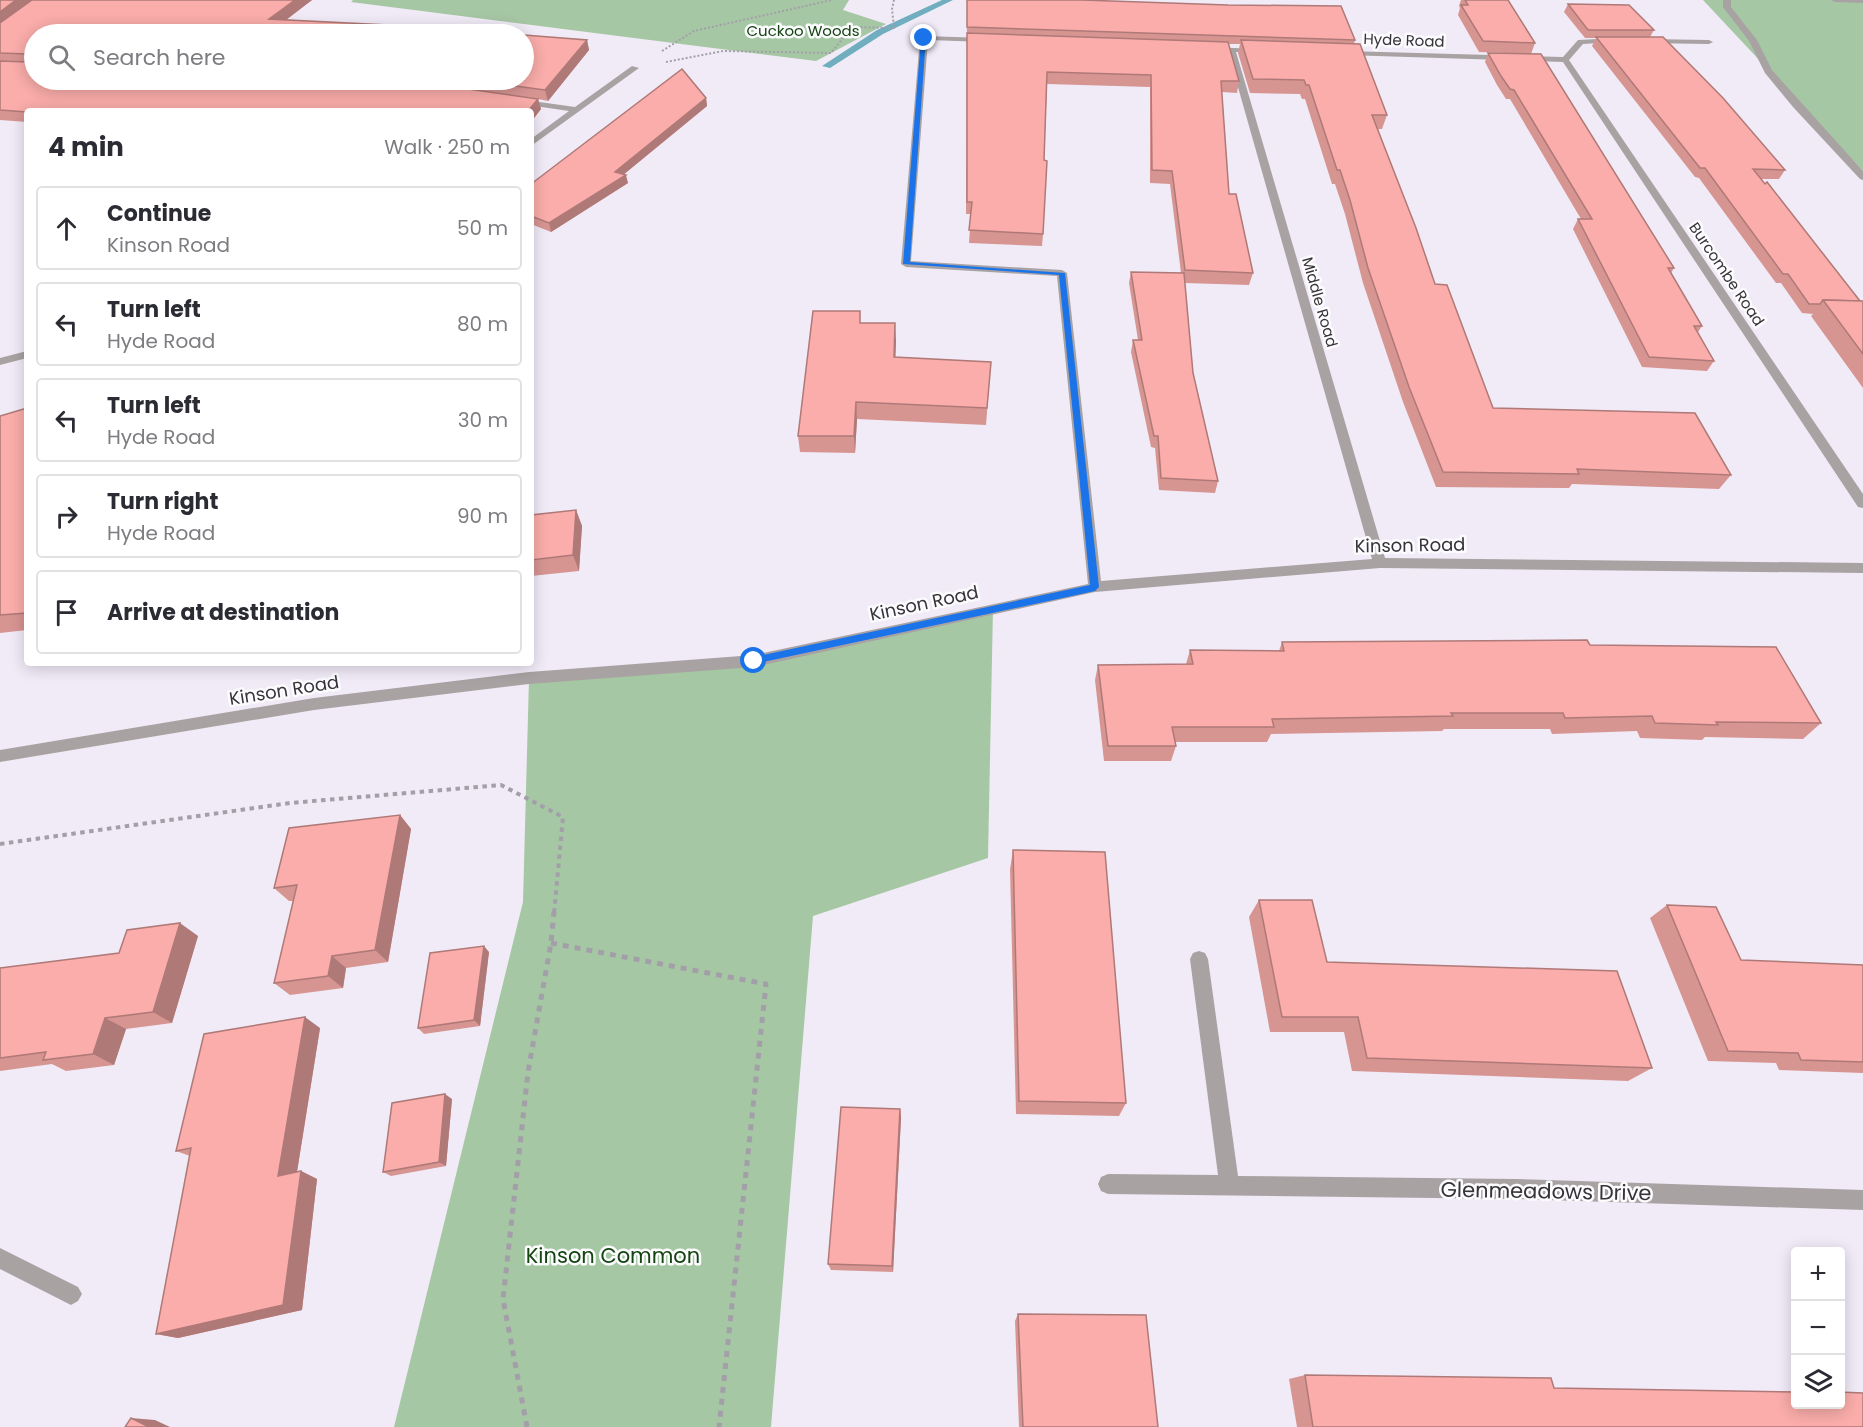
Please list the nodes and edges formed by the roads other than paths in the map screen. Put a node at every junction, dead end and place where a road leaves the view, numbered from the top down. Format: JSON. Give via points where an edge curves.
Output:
{"nodes":[{"id":1,"x":1727,"y":0,"type":"edge"},
{"id":2,"x":1835,"y":0,"type":"edge"},
{"id":3,"x":1863,"y":1,"type":"edge"},
{"id":4,"x":1619,"y":40,"type":"edge"},
{"id":5,"x":995,"y":41,"type":"edge"},
{"id":6,"x":1641,"y":41,"type":"edge"},
{"id":7,"x":1708,"y":42,"type":"dead end"},
{"id":8,"x":1195,"y":48,"type":"edge"},
{"id":9,"x":1230,"y":50,"type":"junction"},
{"id":10,"x":1266,"y":51,"type":"edge"},
{"id":11,"x":1338,"y":53,"type":"edge"},
{"id":12,"x":1565,"y":60,"type":"junction"},
{"id":13,"x":635,"y":68,"type":"road end"},
{"id":14,"x":508,"y":99,"type":"edge"},
{"id":15,"x":578,"y":110,"type":"junction"},
{"id":16,"x":534,"y":141,"type":"edge"},
{"id":17,"x":1863,"y":177,"type":"edge"},
{"id":18,"x":24,"y":355,"type":"edge"},
{"id":19,"x":0,"y":362,"type":"edge"},
{"id":20,"x":1863,"y":504,"type":"edge"},
{"id":21,"x":1380,"y":563,"type":"junction"},
{"id":22,"x":1863,"y":568,"type":"edge"},
{"id":23,"x":1095,"y":587,"type":"junction"},
{"id":24,"x":0,"y":756,"type":"edge"},
{"id":25,"x":1199,"y":959,"type":"dead end"},
{"id":26,"x":1108,"y":1184,"type":"dead end"},
{"id":27,"x":1228,"y":1185,"type":"junction"},
{"id":28,"x":1863,"y":1200,"type":"edge"},
{"id":29,"x":0,"y":1258,"type":"edge"},
{"id":30,"x":71,"y":1293,"type":"dead end"}],
"edges":[{"from":1,"to":17,"type":"street","via":[[1727,7],[1752,40],[1768,71]]},
{"from":2,"to":3,"type":"street"},
{"from":4,"to":12,"type":"street","via":[[1581,42]]},
{"from":5,"to":23,"type":"street","via":[[924,38],[906,264],[1062,273]]},
{"from":6,"to":7,"type":"street"},
{"from":8,"to":9,"type":"street"},
{"from":9,"to":10,"type":"street"},
{"from":9,"to":21,"type":"street","name":"Middle Road"},
{"from":11,"to":12,"type":"street","name":"Hyde Road"},
{"from":12,"to":20,"type":"street","name":"Burcombe Road"},
{"from":13,"to":15,"type":"street"},
{"from":14,"to":15,"type":"street"},
{"from":15,"to":16,"type":"street"},
{"from":18,"to":19,"type":"street"},
{"from":21,"to":22,"type":"street","name":"Kinson Road"},
{"from":21,"to":23,"type":"street","name":"Kinson Road"},
{"from":23,"to":24,"type":"street","name":"Kinson Road","via":[[754,661],[530,678],[314,704]]},
{"from":25,"to":27,"type":"street"},
{"from":26,"to":27,"type":"street","name":"Glenmeadows Drive"},
{"from":27,"to":28,"type":"street","name":"Glenmeadows Drive"},
{"from":29,"to":30,"type":"street"}]}
